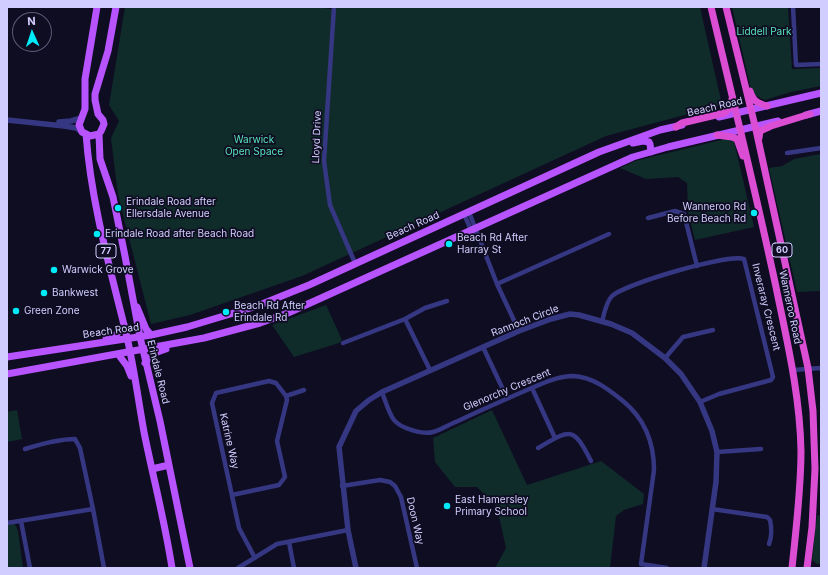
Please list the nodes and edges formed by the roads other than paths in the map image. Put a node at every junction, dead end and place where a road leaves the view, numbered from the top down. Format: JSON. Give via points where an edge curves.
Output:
{"nodes":[{"id":1,"x":97,"y":7,"type":"edge"},
{"id":2,"x":116,"y":7,"type":"edge"},
{"id":3,"x":334,"y":7,"type":"edge"},
{"id":4,"x":711,"y":7,"type":"edge"},
{"id":5,"x":726,"y":7,"type":"edge"},
{"id":6,"x":793,"y":7,"type":"edge"},
{"id":7,"x":731,"y":27,"type":"junction"},
{"id":8,"x":821,"y":64,"type":"edge"},
{"id":9,"x":821,"y":93,"type":"edge"},
{"id":10,"x":733,"y":97,"type":"junction"},
{"id":11,"x":767,"y":106,"type":"junction"},
{"id":12,"x":751,"y":110,"type":"junction"},
{"id":13,"x":821,"y":111,"type":"edge"},
{"id":14,"x":737,"y":113,"type":"junction"},
{"id":15,"x":98,"y":114,"type":"junction"},
{"id":16,"x":810,"y":114,"type":"junction"},
{"id":17,"x":7,"y":116,"type":"edge"},
{"id":18,"x":83,"y":116,"type":"junction"},
{"id":19,"x":7,"y":120,"type":"edge"},
{"id":20,"x":755,"y":126,"type":"junction"},
{"id":21,"x":676,"y":127,"type":"junction"},
{"id":22,"x":741,"y":130,"type":"junction"},
{"id":23,"x":84,"y":133,"type":"junction"},
{"id":24,"x":99,"y":134,"type":"junction"},
{"id":25,"x":717,"y":135,"type":"junction"},
{"id":26,"x":759,"y":143,"type":"junction"},
{"id":27,"x":615,"y":146,"type":"junction"},
{"id":28,"x":821,"y":148,"type":"edge"},
{"id":29,"x":651,"y":152,"type":"junction"},
{"id":30,"x":787,"y":153,"type":"dead end"},
{"id":31,"x":754,"y":188,"type":"junction"},
{"id":32,"x":467,"y":213,"type":"junction"},
{"id":33,"x":648,"y":218,"type":"dead end"},
{"id":34,"x":474,"y":229,"type":"junction"},
{"id":35,"x":609,"y":234,"type":"dead end"},
{"id":36,"x":355,"y":263,"type":"junction"},
{"id":37,"x":697,"y":266,"type":"junction"},
{"id":38,"x":128,"y":272,"type":"junction"},
{"id":39,"x":497,"y":284,"type":"junction"},
{"id":40,"x":447,"y":301,"type":"dead end"},
{"id":41,"x":405,"y":319,"type":"junction"},
{"id":42,"x":602,"y":322,"type":"junction"},
{"id":43,"x":124,"y":325,"type":"junction"},
{"id":44,"x":713,"y":330,"type":"dead end"},
{"id":45,"x":519,"y":331,"type":"junction"},
{"id":46,"x":152,"y":335,"type":"junction"},
{"id":47,"x":140,"y":337,"type":"junction"},
{"id":48,"x":127,"y":339,"type":"junction"},
{"id":49,"x":190,"y":341,"type":"junction"},
{"id":50,"x":343,"y":344,"type":"dead end"},
{"id":51,"x":79,"y":346,"type":"junction"},
{"id":52,"x":483,"y":347,"type":"junction"},
{"id":53,"x":142,"y":350,"type":"junction"},
{"id":54,"x":130,"y":352,"type":"junction"},
{"id":55,"x":118,"y":354,"type":"junction"},
{"id":56,"x":7,"y":357,"type":"edge"},
{"id":57,"x":665,"y":358,"type":"junction"},
{"id":58,"x":145,"y":363,"type":"junction"},
{"id":59,"x":808,"y":368,"type":"junction"},
{"id":60,"x":821,"y":368,"type":"edge"},
{"id":61,"x":430,"y":370,"type":"junction"},
{"id":62,"x":793,"y":370,"type":"junction"},
{"id":63,"x":7,"y":374,"type":"edge"},
{"id":64,"x":532,"y":388,"type":"junction"},
{"id":65,"x":304,"y":390,"type":"dead end"},
{"id":66,"x":382,"y":392,"type":"junction"},
{"id":67,"x":286,"y":396,"type":"junction"},
{"id":68,"x":507,"y":398,"type":"junction"},
{"id":69,"x":700,"y":402,"type":"junction"},
{"id":70,"x":140,"y":406,"type":"junction"},
{"id":71,"x":555,"y":438,"type":"junction"},
{"id":72,"x":538,"y":448,"type":"dead end"},
{"id":73,"x":25,"y":449,"type":"dead end"},
{"id":74,"x":761,"y":449,"type":"dead end"},
{"id":75,"x":717,"y":452,"type":"junction"},
{"id":76,"x":591,"y":461,"type":"dead end"},
{"id":77,"x":169,"y":465,"type":"junction"},
{"id":78,"x":152,"y":469,"type":"junction"},
{"id":79,"x":342,"y":486,"type":"junction"},
{"id":80,"x":232,"y":495,"type":"junction"},
{"id":81,"x":93,"y":509,"type":"junction"},
{"id":82,"x":712,"y":509,"type":"junction"},
{"id":83,"x":22,"y":521,"type":"junction"},
{"id":84,"x":7,"y":523,"type":"edge"},
{"id":85,"x":348,"y":530,"type":"junction"},
{"id":86,"x":289,"y":542,"type":"junction"},
{"id":87,"x":769,"y":544,"type":"dead end"},
{"id":88,"x":254,"y":558,"type":"junction"},
{"id":89,"x":30,"y":568,"type":"edge"},
{"id":90,"x":104,"y":568,"type":"edge"},
{"id":91,"x":172,"y":568,"type":"edge"},
{"id":92,"x":190,"y":568,"type":"edge"},
{"id":93,"x":238,"y":568,"type":"edge"},
{"id":94,"x":294,"y":568,"type":"edge"},
{"id":95,"x":356,"y":568,"type":"edge"},
{"id":96,"x":417,"y":568,"type":"edge"},
{"id":97,"x":667,"y":568,"type":"edge"},
{"id":98,"x":704,"y":568,"type":"edge"},
{"id":99,"x":792,"y":568,"type":"edge"},
{"id":100,"x":807,"y":568,"type":"edge"}],
"edges":[{"from":1,"to":18,"type":"main road","via":[[85,79]]},
{"from":2,"to":15,"type":"main road","name":"Erindale Road","via":[[108,51],[95,94]]},
{"from":3,"to":36,"type":"street","name":"Lloyd Drive","via":[[324,162],[330,205]]},
{"from":4,"to":10,"type":"highway","name":"Wanneroo Road","number":"60"},
{"from":5,"to":7,"type":"highway","name":"Wanneroo Road","number":"60"},
{"from":6,"to":8,"type":"street","via":[[796,65]]},
{"from":7,"to":11,"type":"highway","via":[[752,98]]},
{"from":7,"to":12,"type":"highway","name":"Wanneroo Road","number":"60"},
{"from":9,"to":11,"type":"main road","name":"Beach Road"},
{"from":10,"to":14,"type":"highway","name":"Wanneroo Road","number":"60"},
{"from":10,"to":21,"type":"highway","via":[[729,109],[724,113],[682,122]]},
{"from":11,"to":12,"type":"main road","name":"Beach Road"},
{"from":12,"to":14,"type":"main road","name":"Beach Road"},
{"from":12,"to":20,"type":"highway","name":"Wanneroo Road","number":"60"},
{"from":13,"to":16,"type":"main road"},
{"from":14,"to":21,"type":"main road","name":"Beach Road"},
{"from":14,"to":22,"type":"highway","name":"Wanneroo Road","number":"60"},
{"from":15,"to":18,"type":"main road","via":[[91,112]]},
{"from":15,"to":24,"type":"main road","name":"Erindale Road","via":[[104,124]]},
{"from":16,"to":20,"type":"main road"},
{"from":16,"to":26,"type":"highway","via":[[760,131]]},
{"from":17,"to":18,"type":"street","via":[[64,122]]},
{"from":18,"to":23,"type":"main road","via":[[80,125]]},
{"from":19,"to":23,"type":"street","via":[[76,128]]},
{"from":20,"to":22,"type":"main road"},
{"from":20,"to":26,"type":"highway","name":"Wanneroo Road","number":"60"},
{"from":21,"to":27,"type":"main road","name":"Beach Road"},
{"from":22,"to":25,"type":"main road"},
{"from":22,"to":31,"type":"highway","name":"Wanneroo Road","number":"60"},
{"from":23,"to":24,"type":"main road","via":[[94,136]]},
{"from":23,"to":43,"type":"main road","number":"77","via":[[98,211]]},
{"from":24,"to":38,"type":"main road","name":"Erindale Road","number":"77","via":[[100,159],[113,197]]},
{"from":25,"to":29,"type":"main road"},
{"from":25,"to":31,"type":"highway","via":[[737,139]]},
{"from":26,"to":59,"type":"highway","name":"Wanneroo Road","number":"60"},
{"from":27,"to":29,"type":"main road","via":[[646,141],[650,144]]},
{"from":27,"to":32,"type":"main road","name":"Beach Road"},
{"from":28,"to":30,"type":"street"},
{"from":29,"to":34,"type":"main road","via":[[633,157]]},
{"from":31,"to":62,"type":"highway","name":"Wanneroo Road","number":"60"},
{"from":32,"to":34,"type":"street"},
{"from":32,"to":36,"type":"main road","name":"Beach Road"},
{"from":33,"to":37,"type":"street","via":[[675,211],[684,214]]},
{"from":34,"to":39,"type":"street"},
{"from":34,"to":49,"type":"main road","via":[[288,312],[237,330]]},
{"from":35,"to":39,"type":"street"},
{"from":36,"to":46,"type":"main road","name":"Beach Road","via":[[257,306]]},
{"from":37,"to":42,"type":"street","name":"Inveraray Crescent","via":[[648,279],[613,295]]},
{"from":37,"to":69,"type":"street","name":"Inveraray Crescent","via":[[737,257],[744,258],[773,377],[771,380]]},
{"from":38,"to":46,"type":"main road","via":[[138,309],[146,329]]},
{"from":38,"to":47,"type":"main road","name":"Erindale Road","number":"77"},
{"from":39,"to":45,"type":"street"},
{"from":40,"to":41,"type":"street","via":[[425,308]]},
{"from":41,"to":50,"type":"street"},
{"from":41,"to":61,"type":"street"},
{"from":42,"to":45,"type":"street","name":"Rannoch Circle","via":[[570,314]]},
{"from":42,"to":57,"type":"street","name":"Rannoch Circle","via":[[624,328]]},
{"from":43,"to":48,"type":"main road","number":"77"},
{"from":43,"to":51,"type":"main road","via":[[112,338]]},
{"from":44,"to":57,"type":"street","via":[[684,337]]},
{"from":45,"to":52,"type":"street","name":"Rannoch Circle"},
{"from":46,"to":47,"type":"main road","name":"Beach Road"},
{"from":47,"to":48,"type":"main road","name":"Beach Road"},
{"from":47,"to":53,"type":"main road","name":"Erindale Road","number":"77"},
{"from":48,"to":51,"type":"main road","name":"Beach Road"},
{"from":48,"to":54,"type":"main road","number":"77"},
{"from":49,"to":53,"type":"main road"},
{"from":49,"to":58,"type":"main road","via":[[158,351]]},
{"from":51,"to":56,"type":"main road","name":"Beach Road"},
{"from":52,"to":61,"type":"street","name":"Rannoch Circle"},
{"from":52,"to":68,"type":"street"},
{"from":53,"to":54,"type":"main road"},
{"from":53,"to":58,"type":"main road","name":"Erindale Road","number":"77"},
{"from":54,"to":55,"type":"main road"},
{"from":54,"to":70,"type":"main road","number":"77"},
{"from":55,"to":63,"type":"main road"},
{"from":55,"to":70,"type":"main road","via":[[130,372]]},
{"from":57,"to":69,"type":"street","name":"Rannoch Circle","via":[[682,374]]},
{"from":58,"to":77,"type":"main road","name":"Erindale Road","number":"77"},
{"from":59,"to":60,"type":"street"},
{"from":59,"to":62,"type":"street"},
{"from":59,"to":100,"type":"highway","name":"Wanneroo Road","number":"60","via":[[813,411],[815,469]]},
{"from":61,"to":66,"type":"street","name":"Rannoch Circle"},
{"from":62,"to":99,"type":"highway","name":"Wanneroo Road","number":"60","via":[[801,450]]},
{"from":64,"to":68,"type":"street","name":"Glenorchy Crescent"},
{"from":64,"to":71,"type":"street"},
{"from":64,"to":97,"type":"street","name":"Glenorchy Crescent","via":[[565,377],[591,380],[610,390],[638,415],[652,443],[654,458],[641,564]]},
{"from":65,"to":67,"type":"street"},
{"from":66,"to":68,"type":"street","name":"Glenorchy Crescent","via":[[394,420],[412,431],[433,432]]},
{"from":66,"to":79,"type":"street","name":"Rannoch Circle","via":[[368,400],[356,412],[338,446]]},
{"from":67,"to":80,"type":"street","via":[[277,441],[284,477],[279,485]]},
{"from":67,"to":80,"type":"street","name":"Katrine Way","via":[[276,383],[269,382],[216,393],[212,403]]},
{"from":69,"to":75,"type":"street","name":"Rannoch Circle","via":[[712,431]]},
{"from":70,"to":78,"type":"main road","number":"77"},
{"from":71,"to":72,"type":"street"},
{"from":71,"to":76,"type":"street","via":[[566,434],[578,437]]},
{"from":73,"to":81,"type":"street","via":[[67,439],[75,440],[80,448]]},
{"from":74,"to":75,"type":"street"},
{"from":75,"to":82,"type":"street","name":"Rannoch Circle"},
{"from":77,"to":78,"type":"main road"},
{"from":77,"to":92,"type":"main road","name":"Erindale Road","number":"77"},
{"from":78,"to":91,"type":"main road","number":"77"},
{"from":79,"to":85,"type":"street","name":"Rannoch Circle"},
{"from":79,"to":96,"type":"street","name":"Doon Way","via":[[380,480],[395,486],[401,497]]},
{"from":80,"to":88,"type":"street","name":"Katrine Way","via":[[239,528]]},
{"from":81,"to":83,"type":"street"},
{"from":81,"to":90,"type":"street"},
{"from":82,"to":87,"type":"street","via":[[767,517],[772,529]]},
{"from":82,"to":98,"type":"street","name":"Rannoch Circle"},
{"from":83,"to":84,"type":"street"},
{"from":83,"to":89,"type":"street"},
{"from":85,"to":86,"type":"street"},
{"from":85,"to":95,"type":"street","name":"Rannoch Circle"},
{"from":86,"to":88,"type":"street","via":[[277,544]]},
{"from":86,"to":94,"type":"street"},
{"from":88,"to":93,"type":"street"}]}
